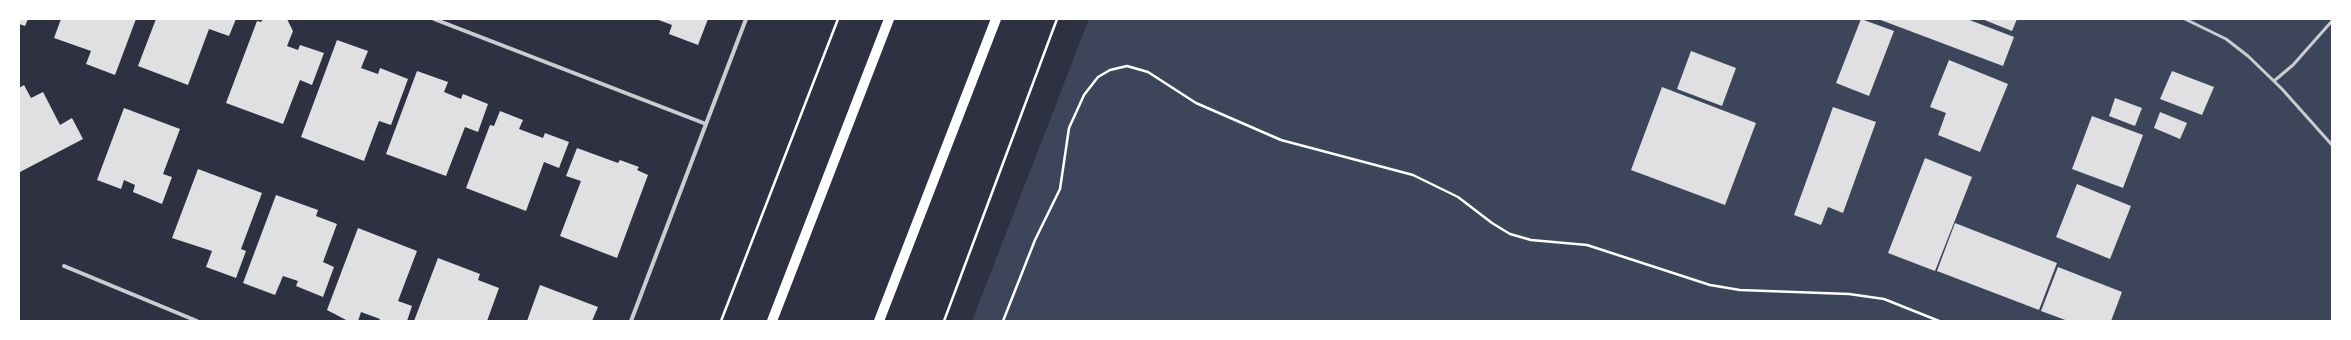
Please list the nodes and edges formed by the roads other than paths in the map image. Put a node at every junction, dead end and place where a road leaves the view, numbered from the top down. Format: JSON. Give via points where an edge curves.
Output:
{"nodes":[{"id":1,"x":434,"y":19,"type":"edge"},
{"id":2,"x":746,"y":19,"type":"edge"},
{"id":3,"x":889,"y":19,"type":"edge"},
{"id":4,"x":996,"y":19,"type":"edge"},
{"id":5,"x":2185,"y":19,"type":"edge"},
{"id":6,"x":2332,"y":21,"type":"edge"},
{"id":7,"x":2274,"y":81,"type":"junction"},
{"id":8,"x":706,"y":124,"type":"junction"},
{"id":9,"x":2332,"y":145,"type":"edge"},
{"id":10,"x":64,"y":266,"type":"dead end"},
{"id":11,"x":197,"y":321,"type":"edge"},
{"id":12,"x":631,"y":321,"type":"edge"},
{"id":13,"x":772,"y":321,"type":"edge"},
{"id":14,"x":879,"y":321,"type":"edge"}],
"edges":[{"from":1,"to":8,"type":"street"},
{"from":2,"to":8,"type":"street"},
{"from":3,"to":13,"type":"main road"},
{"from":4,"to":14,"type":"main road"},
{"from":5,"to":7,"type":"lane","via":[[2226,39]]},
{"from":6,"to":7,"type":"lane","via":[[2293,65]]},
{"from":7,"to":9,"type":"lane"},
{"from":8,"to":12,"type":"street"},
{"from":10,"to":11,"type":"street"}]}
